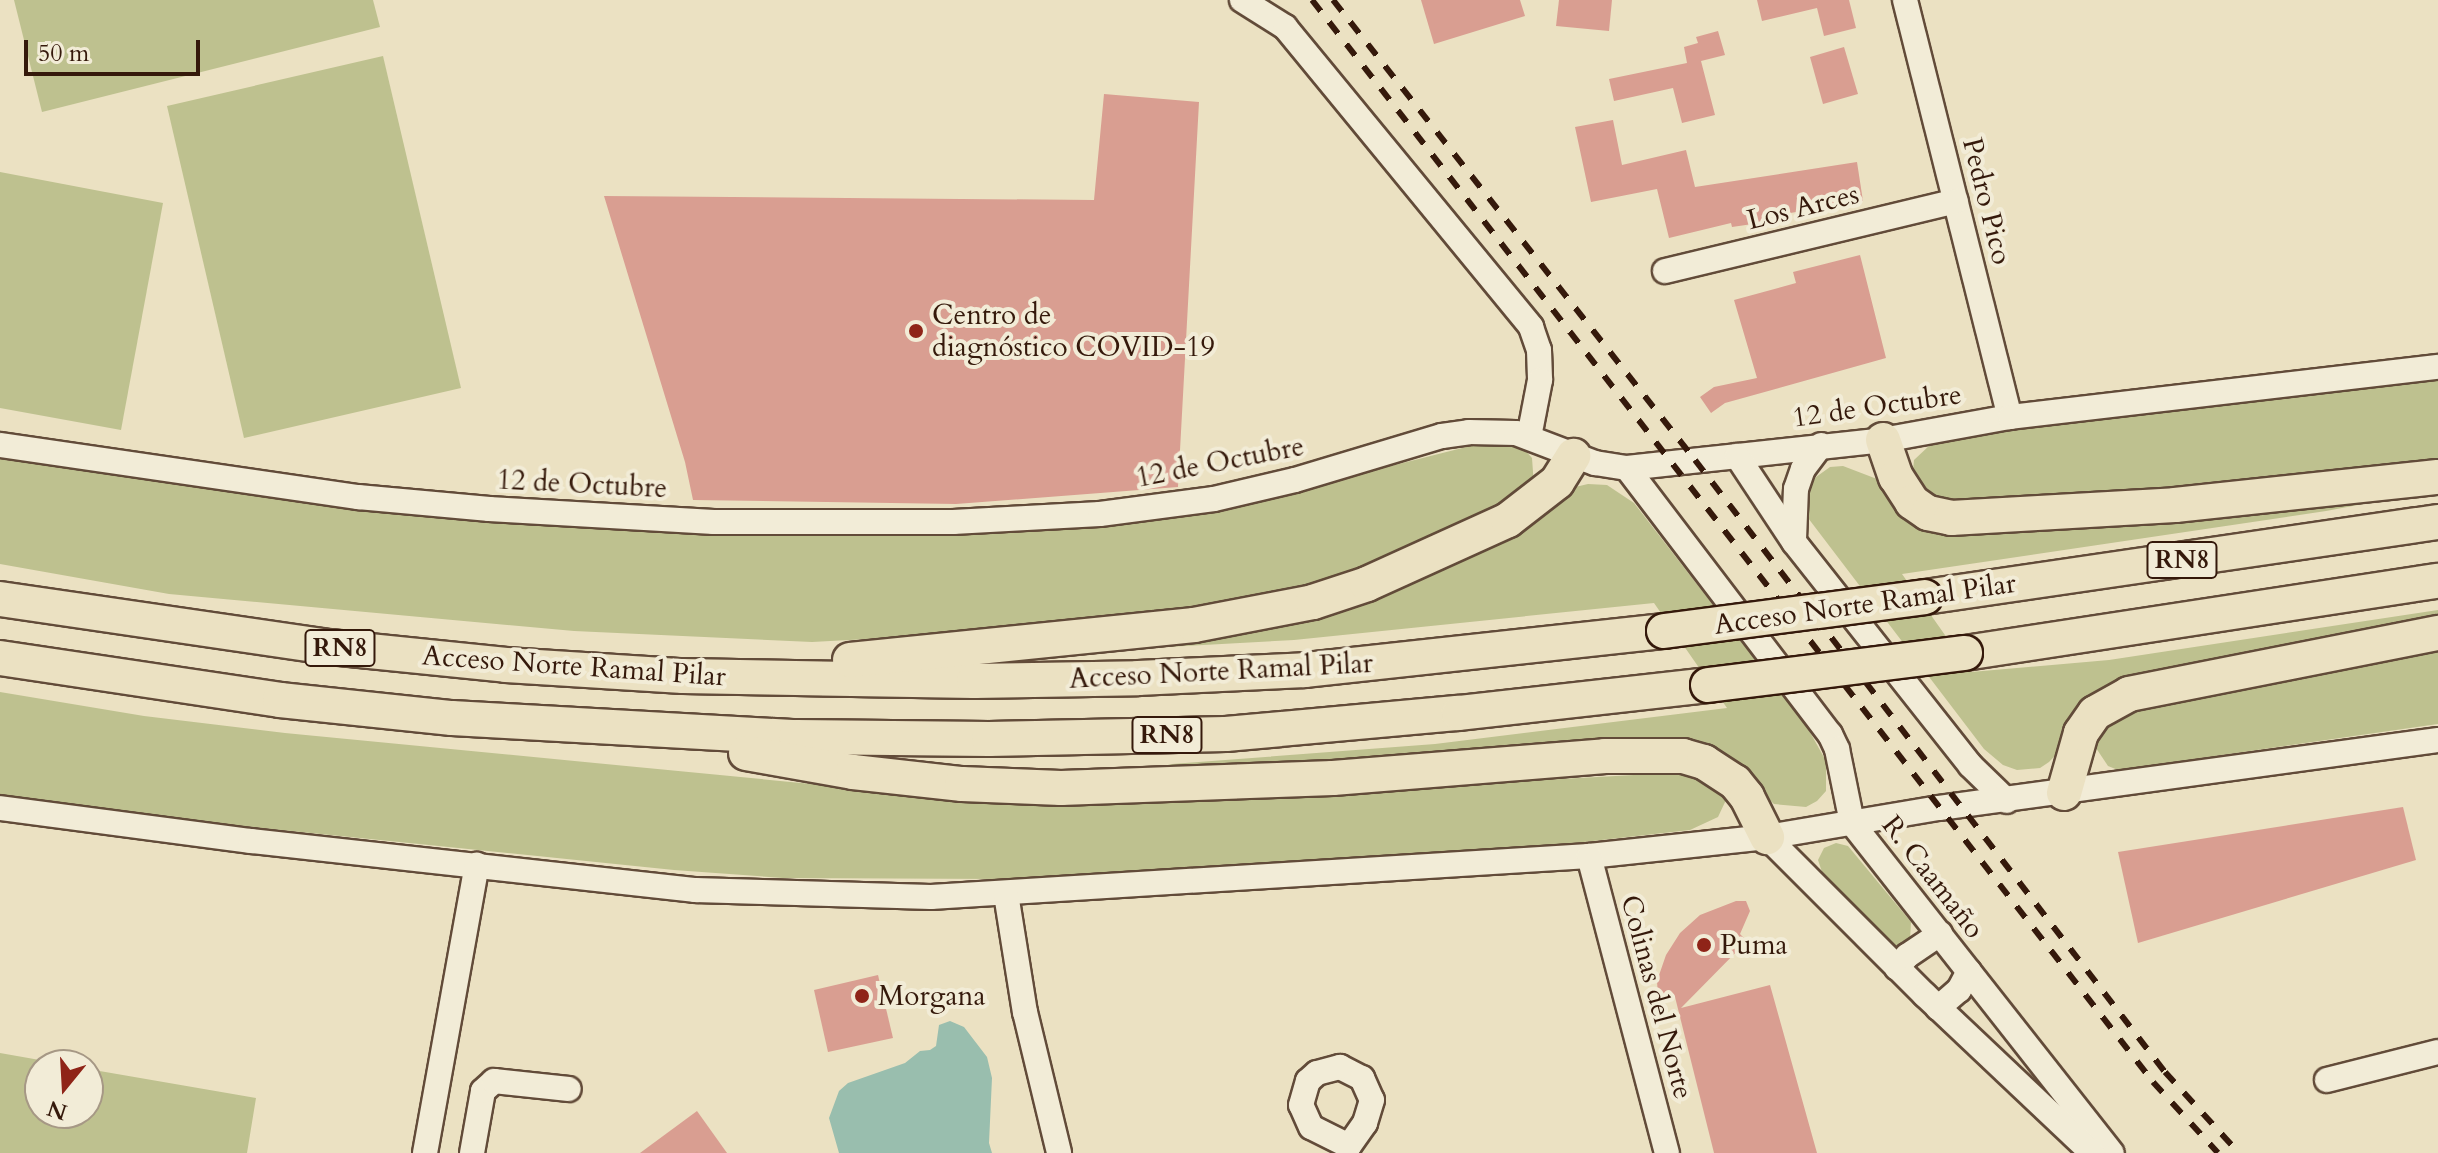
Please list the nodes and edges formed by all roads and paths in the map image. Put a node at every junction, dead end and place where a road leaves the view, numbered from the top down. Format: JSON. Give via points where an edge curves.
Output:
{"nodes":[{"id":1,"x":1242,"y":0,"type":"edge"},
{"id":2,"x":1905,"y":0,"type":"edge"},
{"id":3,"x":1956,"y":201,"type":"junction"},
{"id":4,"x":1665,"y":271,"type":"dead end"},
{"id":5,"x":2438,"y":367,"type":"edge"},
{"id":6,"x":2010,"y":417,"type":"junction"},
{"id":7,"x":1529,"y":437,"type":"junction"},
{"id":8,"x":1883,"y":440,"type":"junction"},
{"id":9,"x":0,"y":445,"type":"edge"},
{"id":10,"x":1821,"y":445,"type":"junction"},
{"id":11,"x":1573,"y":456,"type":"junction"},
{"id":12,"x":1737,"y":456,"type":"junction"},
{"id":13,"x":1627,"y":468,"type":"junction"},
{"id":14,"x":2438,"y":477,"type":"edge"},
{"id":15,"x":2438,"y":522,"type":"edge"},
{"id":16,"x":1794,"y":542,"type":"junction"},
{"id":17,"x":2438,"y":581,"type":"edge"},
{"id":18,"x":0,"y":599,"type":"edge"},
{"id":19,"x":2438,"y":633,"type":"edge"},
{"id":20,"x":0,"y":658,"type":"edge"},
{"id":21,"x":683,"y":676,"type":"junction"},
{"id":22,"x":624,"y":730,"type":"junction"},
{"id":23,"x":2438,"y":740,"type":"edge"},
{"id":24,"x":2064,"y":793,"type":"junction"},
{"id":25,"x":2007,"y":801,"type":"junction"},
{"id":26,"x":0,"y":808,"type":"edge"},
{"id":27,"x":1852,"y":823,"type":"junction"},
{"id":28,"x":1767,"y":837,"type":"junction"},
{"id":29,"x":1589,"y":856,"type":"junction"},
{"id":30,"x":477,"y":865,"type":"junction"},
{"id":31,"x":1006,"y":894,"type":"junction"},
{"id":32,"x":1940,"y":934,"type":"junction"},
{"id":33,"x":1897,"y":968,"type":"junction"},
{"id":34,"x":1969,"y":971,"type":"junction"},
{"id":35,"x":1938,"y":1008,"type":"junction"},
{"id":36,"x":2438,"y":1052,"type":"edge"},
{"id":37,"x":2327,"y":1080,"type":"dead end"},
{"id":38,"x":569,"y":1089,"type":"dead end"},
{"id":39,"x":425,"y":1153,"type":"edge"},
{"id":40,"x":472,"y":1153,"type":"edge"},
{"id":41,"x":1059,"y":1153,"type":"edge"},
{"id":42,"x":1667,"y":1153,"type":"edge"},
{"id":43,"x":2092,"y":1153,"type":"edge"},
{"id":44,"x":2112,"y":1153,"type":"edge"}],
"edges":[{"from":1,"to":7,"type":"street","via":[[1285,27],[1531,327],[1539,350],[1540,380]]},
{"from":2,"to":3,"type":"street","name":"Pedro Pico"},
{"from":3,"to":4,"type":"street","name":"Los Arces"},
{"from":3,"to":6,"type":"street","name":"Pedro Pico"},
{"from":5,"to":6,"type":"street","name":"12 de Octubre"},
{"from":6,"to":8,"type":"street","name":"12 de Octubre"},
{"from":7,"to":9,"type":"street","name":"12 de Octubre","via":[[1493,431],[1442,436],[1214,499],[1100,514],[953,522],[714,522],[489,509],[358,497]]},
{"from":7,"to":11,"type":"street","name":"12 de Octubre"},
{"from":8,"to":10,"type":"street","name":"12 de Octubre"},
{"from":8,"to":14,"type":"highway","via":[[1912,502],[1928,513],[1951,518],[2175,505]]},
{"from":10,"to":12,"type":"street","name":"12 de Octubre"},
{"from":10,"to":16,"type":"street","via":[[1796,489]]},
{"from":11,"to":13,"type":"street","name":"12 de Octubre"},
{"from":11,"to":21,"type":"highway","via":[[1557,482],[1508,520],[1367,584],[1313,602],[1255,616],[1060,641]]},
{"from":12,"to":13,"type":"street","name":"12 de Octubre"},
{"from":12,"to":16,"type":"street"},
{"from":13,"to":27,"type":"street","name":"R. Caamaño","via":[[1830,734]]},
{"from":15,"to":21,"type":"highway","name":"Acceso Norte Ramal Pilar","number":"RN8","bridge":true,"via":[[1925,597],[1305,670],[974,681]]},
{"from":16,"to":25,"type":"street","via":[[1971,766]]},
{"from":17,"to":22,"type":"highway","name":"Acceso Norte Ramal Pilar","number":"RN8","bridge":true,"via":[[1965,653],[1459,713],[1226,734],[989,739]]},
{"from":18,"to":21,"type":"highway","name":"Acceso Norte Ramal Pilar","number":"RN8","via":[[330,647]]},
{"from":19,"to":24,"type":"highway","via":[[2129,694],[2095,713],[2081,733]]},
{"from":20,"to":22,"type":"highway","name":"Acceso Norte Ramal Pilar","number":"RN8","via":[[280,700]]},
{"from":22,"to":28,"type":"highway","via":[[853,772],[1061,788],[1333,778],[1605,756],[1683,756],[1704,762],[1735,782]]},
{"from":23,"to":24,"type":"street"},
{"from":24,"to":25,"type":"street"},
{"from":25,"to":27,"type":"street"},
{"from":26,"to":30,"type":"street"},
{"from":27,"to":28,"type":"street"},
{"from":27,"to":32,"type":"street","name":"R. Caamaño"},
{"from":28,"to":29,"type":"street"},
{"from":28,"to":33,"type":"street"},
{"from":29,"to":31,"type":"street"},
{"from":29,"to":42,"type":"street","name":"Colinas del Norte"},
{"from":30,"to":31,"type":"street","via":[[695,890]]},
{"from":30,"to":39,"type":"street"},
{"from":31,"to":41,"type":"street","via":[[1025,1012]]},
{"from":32,"to":33,"type":"street"},
{"from":32,"to":34,"type":"street","name":"R. Caamaño"},
{"from":33,"to":35,"type":"street"},
{"from":34,"to":35,"type":"street","via":[[1959,990]]},
{"from":34,"to":44,"type":"street","name":"R. Caamaño"},
{"from":35,"to":43,"type":"street"},
{"from":36,"to":37,"type":"street"},
{"from":38,"to":40,"type":"street","via":[[494,1081],[483,1091]]}]}
